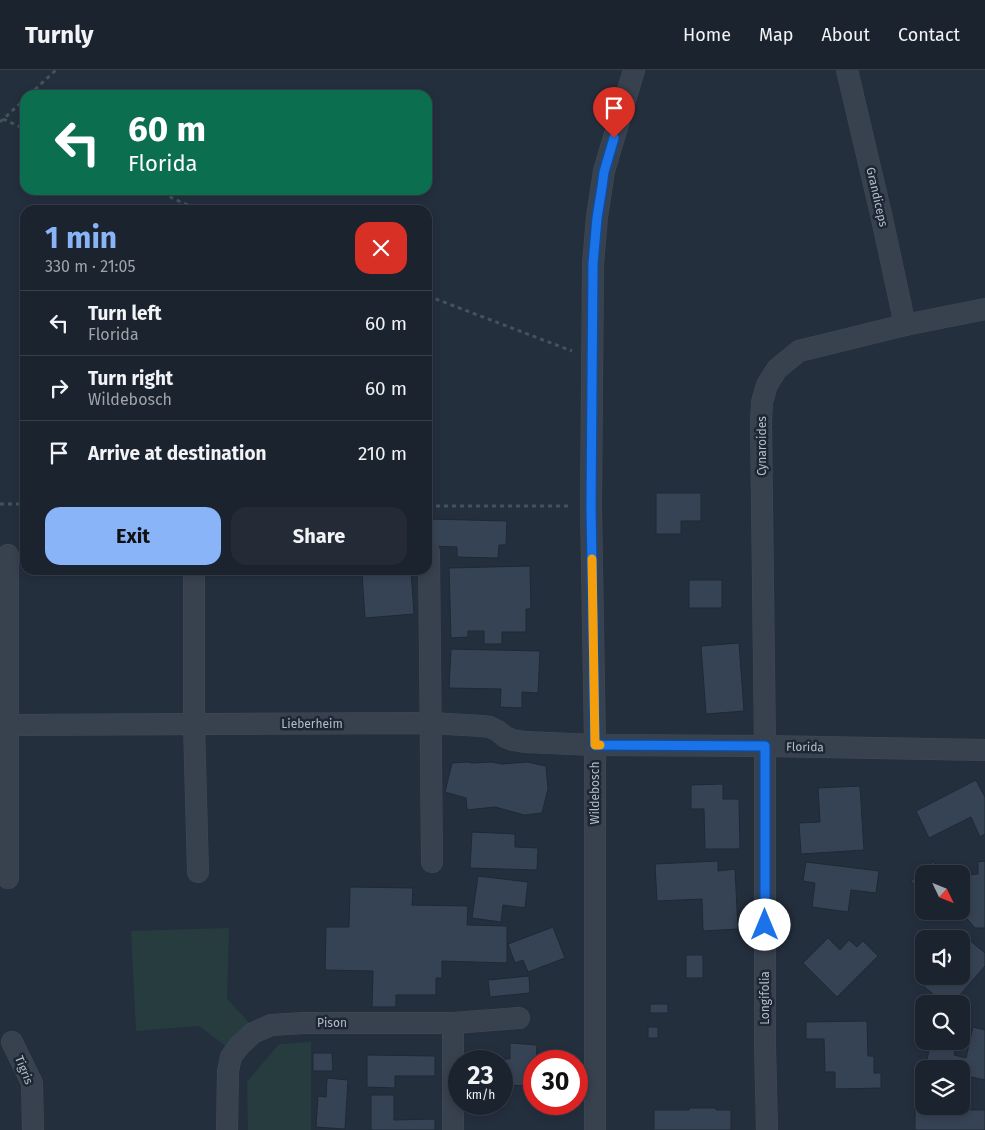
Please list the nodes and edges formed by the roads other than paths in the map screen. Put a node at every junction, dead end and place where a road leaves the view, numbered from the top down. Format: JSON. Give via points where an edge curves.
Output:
{"nodes":[{"id":1,"x":634,"y":70,"type":"edge"},
{"id":2,"x":847,"y":70,"type":"edge"},
{"id":3,"x":985,"y":309,"type":"edge"},
{"id":4,"x":905,"y":324,"type":"junction"},
{"id":5,"x":8,"y":555,"type":"dead end"},
{"id":6,"x":194,"y":575,"type":"edge"},
{"id":7,"x":429,"y":575,"type":"edge"},
{"id":8,"x":430,"y":723,"type":"junction"},
{"id":9,"x":194,"y":724,"type":"junction"},
{"id":10,"x":7,"y":725,"type":"junction"},
{"id":11,"x":595,"y":745,"type":"junction"},
{"id":12,"x":765,"y":746,"type":"junction"},
{"id":13,"x":985,"y":750,"type":"edge"},
{"id":14,"x":432,"y":862,"type":"dead end"},
{"id":15,"x":198,"y":872,"type":"dead end"},
{"id":16,"x":8,"y":878,"type":"dead end"},
{"id":17,"x":519,"y":1018,"type":"dead end"},
{"id":18,"x":453,"y":1023,"type":"junction"},
{"id":19,"x":12,"y":1042,"type":"dead end"},
{"id":20,"x":33,"y":1130,"type":"edge"},
{"id":21,"x":227,"y":1130,"type":"edge"},
{"id":22,"x":453,"y":1130,"type":"edge"},
{"id":23,"x":596,"y":1130,"type":"edge"},
{"id":24,"x":767,"y":1130,"type":"edge"}],
"edges":[{"from":1,"to":11,"type":"street","name":"Wildebosch","via":[[604,172],[593,264],[591,506]]},
{"from":2,"to":4,"type":"street","name":"Grandiceps"},
{"from":3,"to":4,"type":"street","name":"Cynaroides"},
{"from":4,"to":12,"type":"street","name":"Cynaroides","via":[[799,351],[777,369],[766,385],[761,422]]},
{"from":5,"to":10,"type":"street"},
{"from":6,"to":9,"type":"street"},
{"from":7,"to":8,"type":"street"},
{"from":8,"to":9,"type":"street","name":"Lieberheim"},
{"from":8,"to":11,"type":"street","name":"Lieberheim","via":[[490,727],[513,740],[526,742]]},
{"from":8,"to":14,"type":"street"},
{"from":9,"to":10,"type":"street","name":"Lieberheim"},
{"from":9,"to":15,"type":"street"},
{"from":10,"to":16,"type":"street"},
{"from":11,"to":12,"type":"street","name":"Florida"},
{"from":11,"to":23,"type":"street","name":"Wildebosch"},
{"from":12,"to":13,"type":"street","name":"Florida"},
{"from":12,"to":24,"type":"street","name":"Longifolia"},
{"from":17,"to":18,"type":"street","name":"Pison"},
{"from":18,"to":21,"type":"street","name":"Pison","via":[[303,1023],[271,1025],[253,1033],[231,1057]]},
{"from":18,"to":22,"type":"street"},
{"from":19,"to":20,"type":"street","name":"Tigris","via":[[32,1083]]}]}
